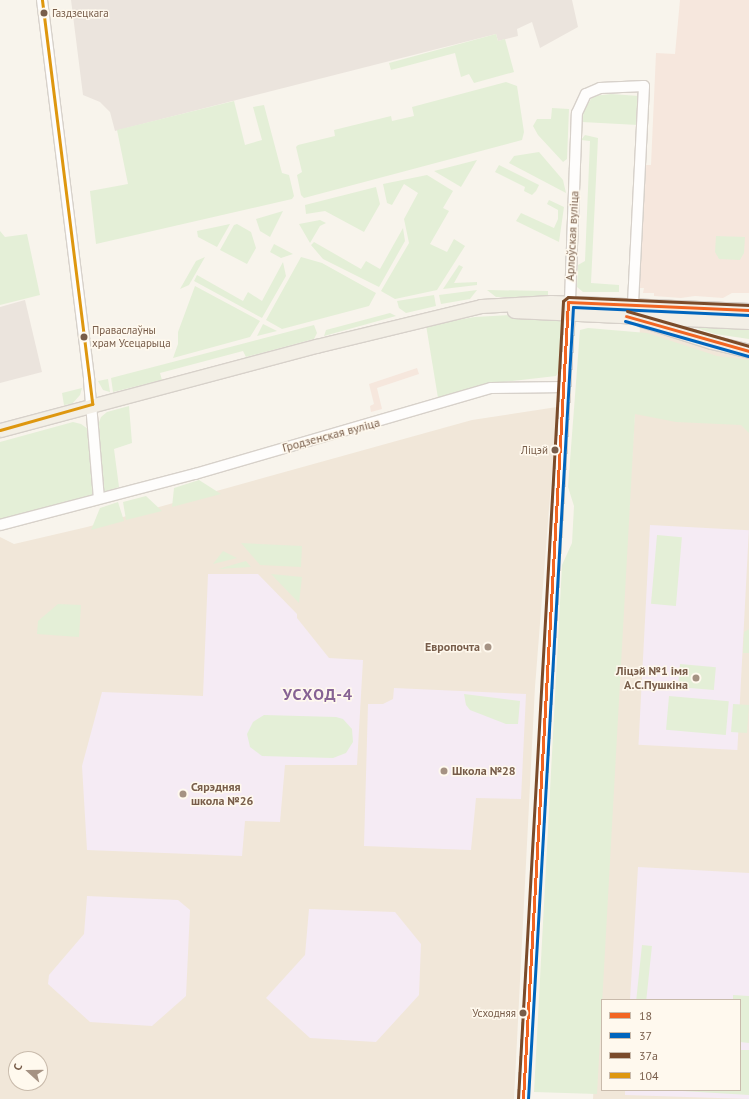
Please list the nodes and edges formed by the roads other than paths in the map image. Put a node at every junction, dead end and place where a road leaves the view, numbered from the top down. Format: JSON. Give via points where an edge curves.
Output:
{"nodes":[{"id":1,"x":42,"y":0,"type":"edge"},
{"id":2,"x":568,"y":308,"type":"junction"},
{"id":3,"x":631,"y":309,"type":"junction"},
{"id":4,"x":749,"y":310,"type":"edge"},
{"id":5,"x":749,"y":322,"type":"edge"},
{"id":6,"x":749,"y":351,"type":"edge"},
{"id":7,"x":565,"y":387,"type":"junction"},
{"id":8,"x":92,"y":404,"type":"junction"},
{"id":9,"x":0,"y":430,"type":"edge"},
{"id":10,"x":99,"y":498,"type":"junction"},
{"id":11,"x":0,"y":525,"type":"edge"},
{"id":12,"x":522,"y":1099,"type":"edge"}],
"edges":[{"from":1,"to":8,"type":"street"},
{"from":2,"to":3,"type":"main road"},
{"from":2,"to":3,"type":"street","name":"Арлоўская вуліца","via":[[577,113],[586,94],[600,88],[644,86]]},
{"from":2,"to":7,"type":"street","name":"Арлоўская вуліца"},
{"from":2,"to":8,"type":"main road","via":[[464,311],[414,321]]},
{"from":3,"to":4,"type":"main road"},
{"from":3,"to":5,"type":"main road"},
{"from":3,"to":6,"type":"main road","via":[[711,342]]},
{"from":7,"to":10,"type":"street","name":"Гродзенская вуліца","via":[[491,388],[194,474]]},
{"from":7,"to":12,"type":"street","name":"Арлоўская вуліца"},
{"from":8,"to":9,"type":"main road"},
{"from":8,"to":10,"type":"street"},
{"from":10,"to":11,"type":"street","name":"Гродзенская вуліца"}]}
